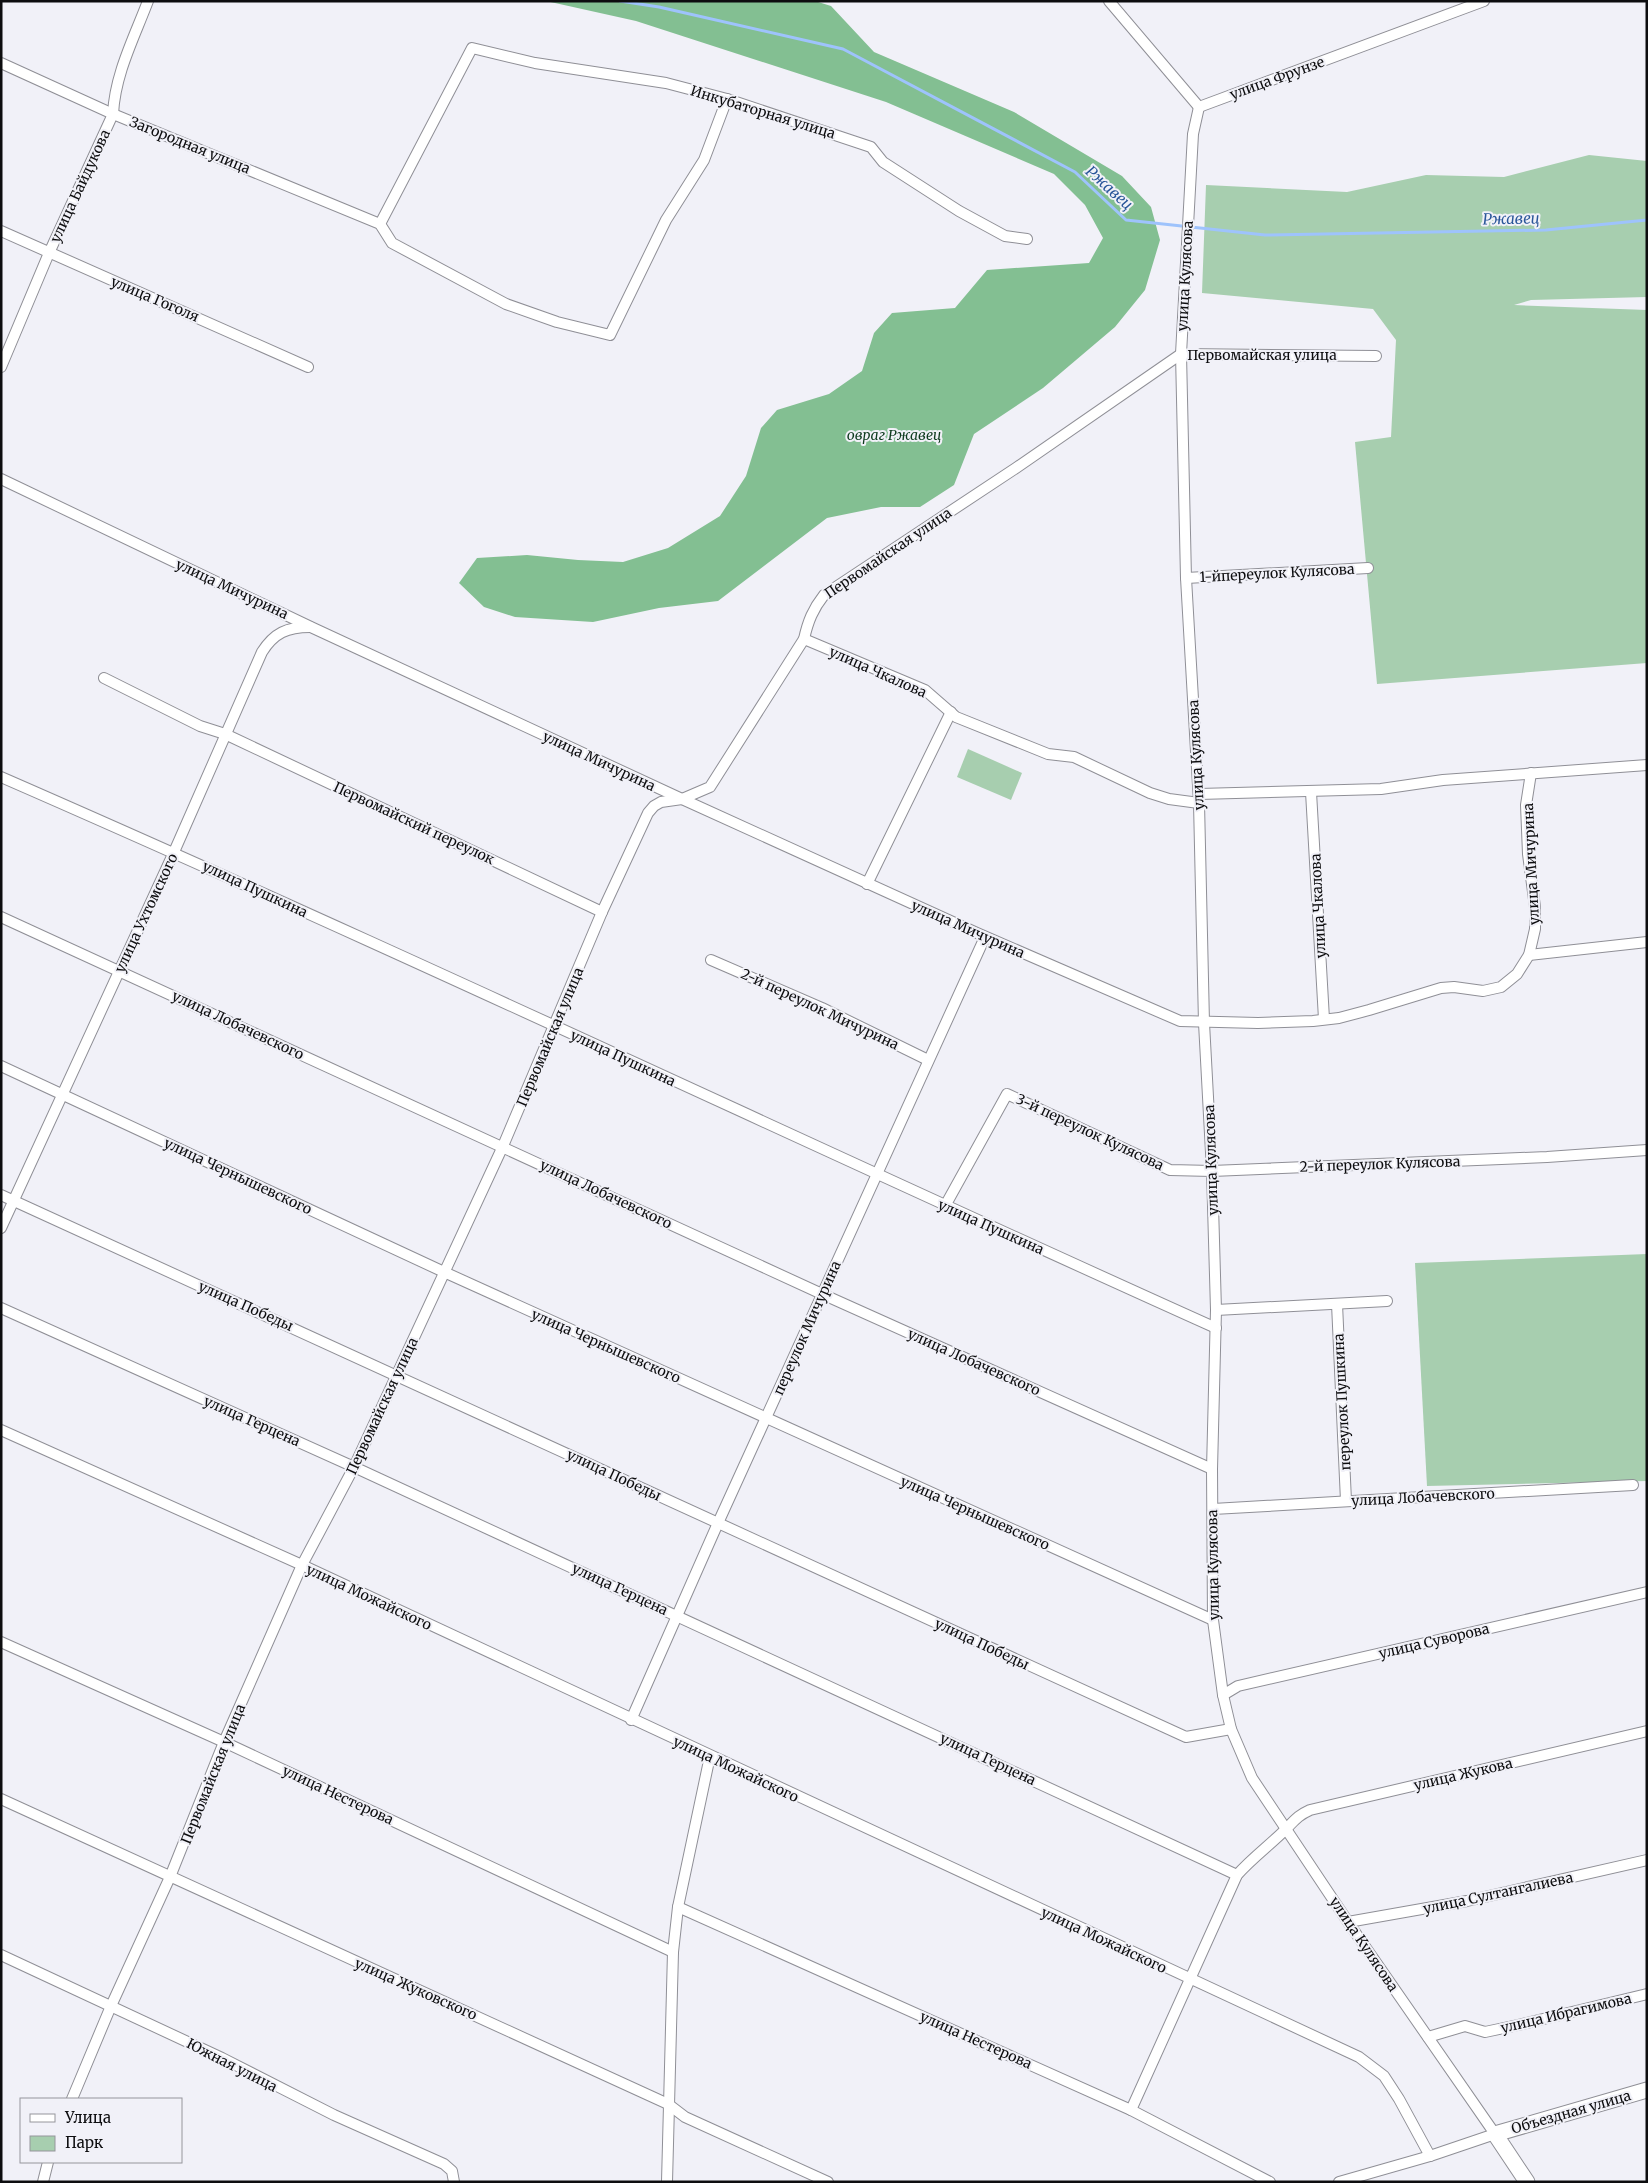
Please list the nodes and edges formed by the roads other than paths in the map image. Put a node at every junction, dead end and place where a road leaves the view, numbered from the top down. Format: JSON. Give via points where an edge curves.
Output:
{"nodes":[{"id":1,"x":148,"y":1,"type":"edge"},
{"id":2,"x":1109,"y":1,"type":"edge"},
{"id":3,"x":1484,"y":1,"type":"edge"},
{"id":4,"x":1,"y":63,"type":"edge"},
{"id":5,"x":727,"y":98,"type":"junction"},
{"id":6,"x":1199,"y":107,"type":"junction"},
{"id":7,"x":113,"y":114,"type":"junction"},
{"id":8,"x":380,"y":224,"type":"junction"},
{"id":9,"x":1,"y":231,"type":"edge"},
{"id":10,"x":1027,"y":239,"type":"dead end"},
{"id":11,"x":49,"y":253,"type":"junction"},
{"id":12,"x":1181,"y":354,"type":"junction"},
{"id":13,"x":1376,"y":356,"type":"dead end"},
{"id":14,"x":1,"y":367,"type":"edge"},
{"id":15,"x":308,"y":367,"type":"dead end"},
{"id":16,"x":1,"y":479,"type":"edge"},
{"id":17,"x":1368,"y":568,"type":"dead end"},
{"id":18,"x":1186,"y":578,"type":"junction"},
{"id":19,"x":313,"y":628,"type":"junction"},
{"id":20,"x":804,"y":639,"type":"junction"},
{"id":21,"x":104,"y":678,"type":"dead end"},
{"id":22,"x":950,"y":712,"type":"junction"},
{"id":23,"x":225,"y":734,"type":"junction"},
{"id":24,"x":1647,"y":765,"type":"edge"},
{"id":25,"x":1531,"y":773,"type":"junction"},
{"id":26,"x":1,"y":777,"type":"edge"},
{"id":27,"x":1311,"y":792,"type":"junction"},
{"id":28,"x":682,"y":799,"type":"junction"},
{"id":29,"x":1199,"y":799,"type":"junction"},
{"id":30,"x":174,"y":852,"type":"junction"},
{"id":31,"x":868,"y":884,"type":"junction"},
{"id":32,"x":602,"y":912,"type":"junction"},
{"id":33,"x":1,"y":917,"type":"edge"},
{"id":34,"x":984,"y":937,"type":"junction"},
{"id":35,"x":1647,"y":942,"type":"edge"},
{"id":36,"x":1529,"y":955,"type":"junction"},
{"id":37,"x":711,"y":960,"type":"dead end"},
{"id":38,"x":119,"y":971,"type":"junction"},
{"id":39,"x":1324,"y":1019,"type":"junction"},
{"id":40,"x":1204,"y":1023,"type":"junction"},
{"id":41,"x":555,"y":1027,"type":"junction"},
{"id":42,"x":928,"y":1060,"type":"junction"},
{"id":43,"x":1,"y":1066,"type":"edge"},
{"id":44,"x":62,"y":1094,"type":"junction"},
{"id":45,"x":503,"y":1146,"type":"junction"},
{"id":46,"x":1647,"y":1150,"type":"edge"},
{"id":47,"x":1212,"y":1171,"type":"junction"},
{"id":48,"x":876,"y":1175,"type":"junction"},
{"id":49,"x":1,"y":1195,"type":"edge"},
{"id":50,"x":14,"y":1200,"type":"junction"},
{"id":51,"x":945,"y":1206,"type":"junction"},
{"id":52,"x":1,"y":1228,"type":"edge"},
{"id":53,"x":444,"y":1272,"type":"junction"},
{"id":54,"x":822,"y":1294,"type":"junction"},
{"id":55,"x":1387,"y":1301,"type":"dead end"},
{"id":56,"x":1337,"y":1304,"type":"junction"},
{"id":57,"x":1,"y":1308,"type":"edge"},
{"id":58,"x":1216,"y":1310,"type":"junction"},
{"id":59,"x":1216,"y":1328,"type":"junction"},
{"id":60,"x":396,"y":1374,"type":"junction"},
{"id":61,"x":766,"y":1418,"type":"junction"},
{"id":62,"x":1,"y":1430,"type":"edge"},
{"id":63,"x":354,"y":1467,"type":"junction"},
{"id":64,"x":1212,"y":1469,"type":"junction"},
{"id":65,"x":1633,"y":1485,"type":"dead end"},
{"id":66,"x":1346,"y":1501,"type":"junction"},
{"id":67,"x":1213,"y":1509,"type":"junction"},
{"id":68,"x":718,"y":1523,"type":"junction"},
{"id":69,"x":302,"y":1565,"type":"junction"},
{"id":70,"x":1647,"y":1592,"type":"edge"},
{"id":71,"x":678,"y":1616,"type":"junction"},
{"id":72,"x":1213,"y":1620,"type":"junction"},
{"id":73,"x":1,"y":1642,"type":"edge"},
{"id":74,"x":1223,"y":1695,"type":"junction"},
{"id":75,"x":631,"y":1720,"type":"junction"},
{"id":76,"x":1231,"y":1729,"type":"junction"},
{"id":77,"x":1647,"y":1730,"type":"edge"},
{"id":78,"x":224,"y":1742,"type":"junction"},
{"id":79,"x":710,"y":1756,"type":"junction"},
{"id":80,"x":1,"y":1799,"type":"edge"},
{"id":81,"x":1286,"y":1829,"type":"junction"},
{"id":82,"x":1647,"y":1860,"type":"edge"},
{"id":83,"x":1237,"y":1875,"type":"junction"},
{"id":84,"x":170,"y":1877,"type":"junction"},
{"id":85,"x":678,"y":1907,"type":"junction"},
{"id":86,"x":1348,"y":1922,"type":"junction"},
{"id":87,"x":673,"y":1952,"type":"junction"},
{"id":88,"x":1,"y":1955,"type":"edge"},
{"id":89,"x":1189,"y":1979,"type":"junction"},
{"id":90,"x":1647,"y":1994,"type":"edge"},
{"id":91,"x":111,"y":2006,"type":"junction"},
{"id":92,"x":1428,"y":2037,"type":"junction"},
{"id":93,"x":1647,"y":2090,"type":"edge"},
{"id":94,"x":72,"y":2098,"type":"edge"},
{"id":95,"x":668,"y":2104,"type":"junction"},
{"id":96,"x":1131,"y":2110,"type":"junction"},
{"id":97,"x":1494,"y":2134,"type":"junction"},
{"id":98,"x":1430,"y":2156,"type":"junction"},
{"id":99,"x":48,"y":2163,"type":"edge"},
{"id":100,"x":1358,"y":2179,"type":"edge"},
{"id":101,"x":43,"y":2182,"type":"edge"},
{"id":102,"x":454,"y":2182,"type":"edge"},
{"id":103,"x":667,"y":2182,"type":"edge"},
{"id":104,"x":828,"y":2182,"type":"edge"},
{"id":105,"x":1270,"y":2182,"type":"edge"},
{"id":106,"x":1339,"y":2182,"type":"edge"},
{"id":107,"x":1527,"y":2182,"type":"edge"}],
"edges":[{"from":1,"to":7,"type":"street","name":"улица Байдукова","via":[[119,77]]},
{"from":2,"to":6,"type":"street"},
{"from":3,"to":6,"type":"street","name":"улица Фрунзе"},
{"from":4,"to":7,"type":"street","name":"Загородная улица"},
{"from":5,"to":8,"type":"street","name":"Инкубаторная улица","via":[[666,83],[535,63],[472,48]]},
{"from":5,"to":8,"type":"street","via":[[704,160],[666,220],[610,335],[557,322],[506,304],[392,243]]},
{"from":5,"to":10,"type":"street","name":"Инкубаторная улица","via":[[871,147],[883,162],[959,211],[1005,236]]},
{"from":6,"to":12,"type":"street","name":"улица Кулясова","via":[[1193,134]]},
{"from":7,"to":8,"type":"street","name":"Загородная улица"},
{"from":7,"to":11,"type":"street","name":"улица Байдукова"},
{"from":9,"to":11,"type":"street","name":"улица Гоголя"},
{"from":11,"to":14,"type":"street","name":"улица Байдукова"},
{"from":11,"to":15,"type":"street","name":"улица Гоголя"},
{"from":12,"to":13,"type":"street","name":"Первомайская улица"},
{"from":12,"to":18,"type":"street","name":"улица Кулясова"},
{"from":12,"to":20,"type":"street","name":"Первомайская улица","via":[[824,595],[807,622]]},
{"from":16,"to":19,"type":"street","name":"улица Мичурина"},
{"from":17,"to":18,"type":"street","name":"1-йпереулок Кулясова"},
{"from":18,"to":29,"type":"street","name":"улица Кулясова"},
{"from":19,"to":23,"type":"street","name":"улица Ухтомского","via":[[287,629],[268,642]]},
{"from":19,"to":28,"type":"street","name":"улица Мичурина"},
{"from":20,"to":22,"type":"street","name":"улица Чкалова","via":[[925,690]]},
{"from":20,"to":28,"type":"street","name":"Первомайская улица","via":[[710,787]]},
{"from":21,"to":23,"type":"street","name":"Первомайский переулок","via":[[200,726]]},
{"from":22,"to":29,"type":"street","name":"улица Чкалова","via":[[1048,754],[1074,757],[1150,793],[1169,799]]},
{"from":22,"to":31,"type":"street"},
{"from":23,"to":30,"type":"street","name":"улица Ухтомского"},
{"from":23,"to":32,"type":"street","name":"Первомайский переулок"},
{"from":24,"to":25,"type":"street","name":"улица Чкалова"},
{"from":25,"to":27,"type":"street","name":"улица Чкалова","via":[[1381,789]]},
{"from":25,"to":36,"type":"street","name":"улица Мичурина","via":[[1526,805],[1535,929]]},
{"from":26,"to":30,"type":"street","name":"улица Пушкина"},
{"from":27,"to":29,"type":"street","name":"улица Чкалова"},
{"from":27,"to":39,"type":"street","name":"улица Чкалова"},
{"from":28,"to":31,"type":"street","name":"улица Мичурина"},
{"from":28,"to":32,"type":"street","name":"Первомайская улица","via":[[661,802],[648,814]]},
{"from":29,"to":40,"type":"street","name":"улица Кулясова"},
{"from":30,"to":38,"type":"street","name":"улица Ухтомского"},
{"from":30,"to":41,"type":"street","name":"улица Пушкина"},
{"from":31,"to":34,"type":"street","name":"улица Мичурина"},
{"from":32,"to":41,"type":"street","name":"Первомайская улица"},
{"from":33,"to":38,"type":"street","name":"улица Лобачевского"},
{"from":34,"to":40,"type":"street","name":"улица Мичурина","via":[[1180,1021]]},
{"from":34,"to":42,"type":"street","name":"переулок Мичурина"},
{"from":35,"to":36,"type":"street"},
{"from":36,"to":39,"type":"street","name":"улица Мичурина","via":[[1517,974],[1501,987],[1483,991],[1441,988],[1369,1010]]},
{"from":37,"to":42,"type":"street","name":"2-й переулок Мичурина","via":[[822,1008]]},
{"from":38,"to":44,"type":"street","name":"улица Ухтомского"},
{"from":38,"to":45,"type":"street","name":"улица Лобачевского"},
{"from":39,"to":40,"type":"street","name":"улица Мичурина"},
{"from":40,"to":47,"type":"street","name":"улица Кулясова"},
{"from":41,"to":45,"type":"street","name":"Первомайская улица"},
{"from":41,"to":48,"type":"street","name":"улица Пушкина"},
{"from":42,"to":48,"type":"street","name":"переулок Мичурина"},
{"from":43,"to":44,"type":"street","name":"улица Чернышевского"},
{"from":44,"to":50,"type":"street","name":"улица Ухтомского"},
{"from":44,"to":53,"type":"street","name":"улица Чернышевского"},
{"from":45,"to":53,"type":"street","name":"Первомайская улица"},
{"from":45,"to":54,"type":"street","name":"улица Лобачевского"},
{"from":46,"to":47,"type":"street","name":"2-й переулок Кулясова"},
{"from":47,"to":51,"type":"street","name":"3-й переулок Кулясова","via":[[1170,1170],[1007,1094]]},
{"from":47,"to":58,"type":"street","name":"улица Кулясова"},
{"from":48,"to":51,"type":"street","name":"улица Пушкина"},
{"from":48,"to":54,"type":"street","name":"переулок Мичурина"},
{"from":49,"to":50,"type":"street","name":"улица Победы"},
{"from":50,"to":52,"type":"street","name":"улица Ухтомского"},
{"from":50,"to":60,"type":"street","name":"улица Победы"},
{"from":51,"to":59,"type":"street","name":"улица Пушкина"},
{"from":53,"to":60,"type":"street","name":"Первомайская улица"},
{"from":53,"to":61,"type":"street","name":"улица Чернышевского"},
{"from":54,"to":61,"type":"street","name":"переулок Мичурина"},
{"from":54,"to":64,"type":"street","name":"улица Лобачевского"},
{"from":55,"to":56,"type":"street"},
{"from":56,"to":58,"type":"street"},
{"from":56,"to":66,"type":"street","name":"переулок Пушкина"},
{"from":57,"to":63,"type":"street","name":"улица Герцена"},
{"from":58,"to":59,"type":"street","name":"улица Кулясова"},
{"from":59,"to":64,"type":"street","name":"улица Кулясова"},
{"from":60,"to":63,"type":"street","name":"Первомайская улица"},
{"from":60,"to":68,"type":"street","name":"улица Победы"},
{"from":61,"to":68,"type":"street","name":"переулок Мичурина"},
{"from":61,"to":72,"type":"street","name":"улица Чернышевского"},
{"from":62,"to":69,"type":"street","name":"улица Можайского"},
{"from":63,"to":69,"type":"street","name":"Первомайская улица"},
{"from":63,"to":71,"type":"street","name":"улица Герцена"},
{"from":64,"to":67,"type":"street","name":"улица Кулясова"},
{"from":65,"to":66,"type":"street","name":"улица Лобачевского"},
{"from":66,"to":67,"type":"street","name":"улица Лобачевского"},
{"from":67,"to":72,"type":"street","name":"улица Кулясова"},
{"from":68,"to":71,"type":"street","name":"переулок Мичурина"},
{"from":68,"to":76,"type":"street","name":"улица Победы","via":[[1186,1737]]},
{"from":69,"to":75,"type":"street","name":"улица Можайского"},
{"from":69,"to":78,"type":"street","name":"Первомайская улица"},
{"from":70,"to":74,"type":"street","name":"улица Суворова","via":[[1238,1686]]},
{"from":71,"to":75,"type":"street","name":"переулок Мичурина"},
{"from":71,"to":83,"type":"street","name":"улица Герцена"},
{"from":72,"to":74,"type":"street","name":"улица Кулясова"},
{"from":73,"to":78,"type":"street","name":"улица Нестерова"},
{"from":74,"to":76,"type":"street","name":"улица Кулясова"},
{"from":75,"to":79,"type":"street","name":"улица Можайского"},
{"from":76,"to":81,"type":"street","name":"улица Кулясова","via":[[1252,1778]]},
{"from":77,"to":81,"type":"street","name":"улица Жукова","via":[[1310,1810],[1296,1816]]},
{"from":78,"to":84,"type":"street","name":"Первомайская улица"},
{"from":78,"to":87,"type":"street","name":"улица Нестерова"},
{"from":79,"to":85,"type":"street"},
{"from":79,"to":89,"type":"street","name":"улица Можайского"},
{"from":80,"to":84,"type":"street","name":"улица Жуковского"},
{"from":81,"to":83,"type":"street","name":"улица Жукова"},
{"from":81,"to":86,"type":"street","name":"улица Кулясова"},
{"from":82,"to":86,"type":"street","name":"улица Султангалиева","via":[[1467,1901]]},
{"from":83,"to":89,"type":"street","name":"улица Жукова"},
{"from":84,"to":91,"type":"street","name":"Первомайская улица"},
{"from":84,"to":95,"type":"street","name":"улица Жуковского"},
{"from":85,"to":87,"type":"street"},
{"from":85,"to":96,"type":"street","name":"улица Нестерова"},
{"from":86,"to":92,"type":"street","name":"улица Кулясова"},
{"from":87,"to":95,"type":"street"},
{"from":88,"to":91,"type":"street","name":"Южная улица"},
{"from":89,"to":96,"type":"street","name":"улица Жукова"},
{"from":89,"to":98,"type":"street","name":"улица Можайского","via":[[1359,2057],[1384,2076]]},
{"from":90,"to":92,"type":"street","name":"улица Ибрагимова","via":[[1518,2026],[1485,2032],[1465,2026]]},
{"from":91,"to":94,"type":"street","name":"Первомайская улица"},
{"from":91,"to":102,"type":"street","name":"Южная улица","via":[[334,2116],[444,2164],[452,2171]]},
{"from":92,"to":97,"type":"street","name":"улица Кулясова"},
{"from":93,"to":97,"type":"street","name":"Объездная улица"},
{"from":95,"to":103,"type":"street"},
{"from":95,"to":104,"type":"street","name":"улица Жуковского","via":[[685,2116]]},
{"from":96,"to":105,"type":"street","name":"улица Нестерова"},
{"from":97,"to":98,"type":"street"},
{"from":97,"to":107,"type":"street"},
{"from":98,"to":100,"type":"street"},
{"from":99,"to":101,"type":"street"},
{"from":100,"to":106,"type":"street"}]}
